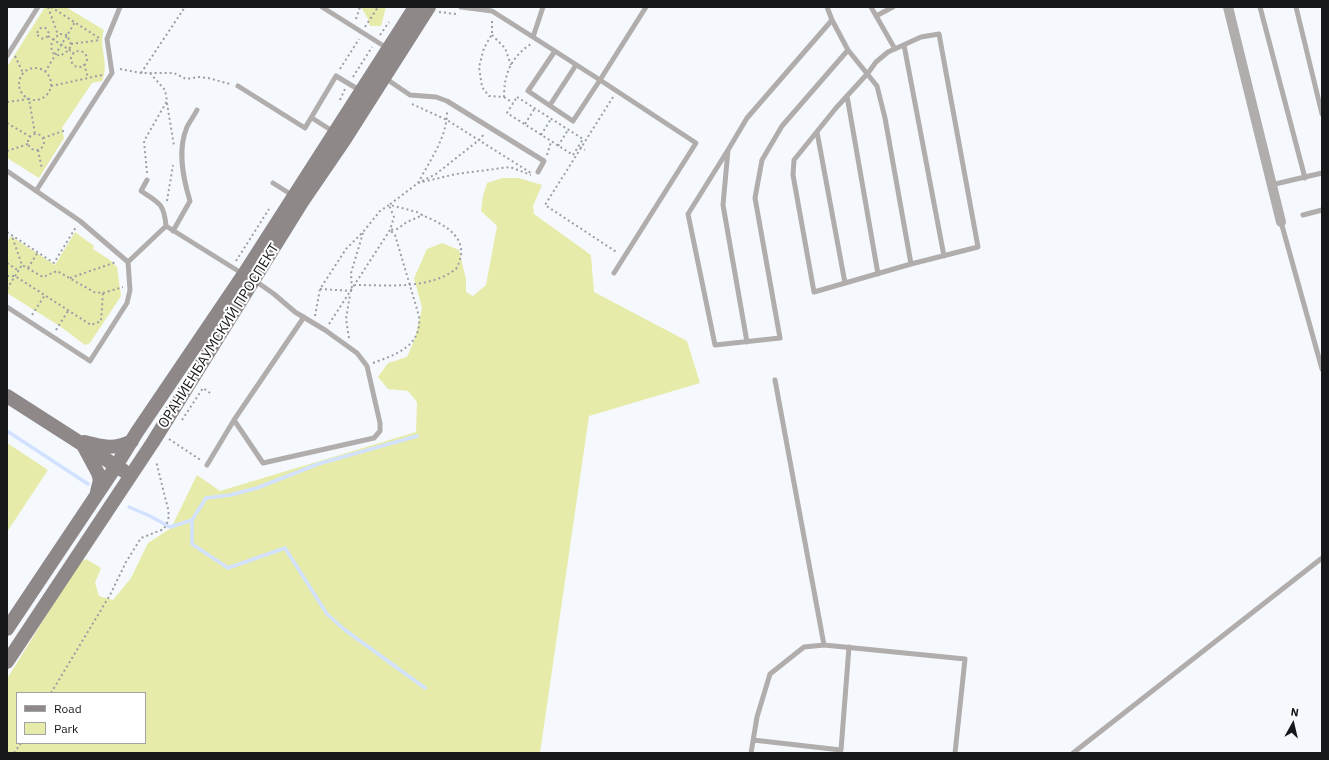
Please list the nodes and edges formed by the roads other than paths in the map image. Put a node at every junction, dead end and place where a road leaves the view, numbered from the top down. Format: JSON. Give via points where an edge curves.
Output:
{"nodes":[{"id":1,"x":38,"y":7,"type":"edge"},
{"id":2,"x":322,"y":7,"type":"edge"},
{"id":3,"x":415,"y":7,"type":"edge"},
{"id":4,"x":429,"y":7,"type":"edge"},
{"id":5,"x":461,"y":7,"type":"edge"},
{"id":6,"x":543,"y":7,"type":"edge"},
{"id":7,"x":646,"y":7,"type":"edge"},
{"id":8,"x":827,"y":7,"type":"edge"},
{"id":9,"x":871,"y":7,"type":"edge"},
{"id":10,"x":893,"y":7,"type":"edge"},
{"id":11,"x":1228,"y":7,"type":"edge"},
{"id":12,"x":1260,"y":7,"type":"edge"},
{"id":13,"x":1296,"y":7,"type":"edge"},
{"id":14,"x":118,"y":8,"type":"edge"},
{"id":15,"x":876,"y":16,"type":"junction"},
{"id":16,"x":832,"y":20,"type":"junction"},
{"id":17,"x":533,"y":37,"type":"junction"},
{"id":18,"x":904,"y":45,"type":"junction"},
{"id":19,"x":895,"y":48,"type":"junction"},
{"id":20,"x":388,"y":49,"type":"junction"},
{"id":21,"x":848,"y":50,"type":"junction"},
{"id":22,"x":554,"y":51,"type":"junction"},
{"id":23,"x":8,"y":53,"type":"edge"},
{"id":24,"x":576,"y":65,"type":"junction"},
{"id":25,"x":868,"y":73,"type":"junction"},
{"id":26,"x":384,"y":78,"type":"junction"},
{"id":27,"x":600,"y":80,"type":"junction"},
{"id":28,"x":238,"y":86,"type":"road end"},
{"id":29,"x":361,"y":92,"type":"junction"},
{"id":30,"x":847,"y":96,"type":"junction"},
{"id":31,"x":550,"y":105,"type":"junction"},
{"id":32,"x":198,"y":110,"type":"dead end"},
{"id":33,"x":1322,"y":114,"type":"edge"},
{"id":34,"x":312,"y":118,"type":"junction"},
{"id":35,"x":817,"y":132,"type":"junction"},
{"id":36,"x":340,"y":136,"type":"junction"},
{"id":37,"x":728,"y":150,"type":"junction"},
{"id":38,"x":7,"y":172,"type":"edge"},
{"id":39,"x":538,"y":172,"type":"dead end"},
{"id":40,"x":1322,"y":173,"type":"edge"},
{"id":41,"x":1305,"y":178,"type":"junction"},
{"id":42,"x":148,"y":180,"type":"road end"},
{"id":43,"x":273,"y":183,"type":"dead end"},
{"id":44,"x":1271,"y":185,"type":"junction"},
{"id":45,"x":36,"y":191,"type":"junction"},
{"id":46,"x":298,"y":199,"type":"junction"},
{"id":47,"x":1322,"y":210,"type":"edge"},
{"id":48,"x":1303,"y":215,"type":"dead end"},
{"id":49,"x":1281,"y":222,"type":"joint"},
{"id":50,"x":166,"y":226,"type":"junction"},
{"id":51,"x":173,"y":230,"type":"junction"},
{"id":52,"x":944,"y":256,"type":"junction"},
{"id":53,"x":126,"y":261,"type":"junction"},
{"id":54,"x":911,"y":264,"type":"junction"},
{"id":55,"x":614,"y":272,"type":"dead end"},
{"id":56,"x":878,"y":274,"type":"junction"},
{"id":57,"x":249,"y":277,"type":"junction"},
{"id":58,"x":845,"y":283,"type":"junction"},
{"id":59,"x":7,"y":307,"type":"edge"},
{"id":60,"x":304,"y":317,"type":"junction"},
{"id":61,"x":747,"y":342,"type":"junction"},
{"id":62,"x":1322,"y":369,"type":"edge"},
{"id":63,"x":775,"y":380,"type":"dead end"},
{"id":64,"x":7,"y":396,"type":"edge"},
{"id":65,"x":234,"y":420,"type":"junction"},
{"id":66,"x":76,"y":441,"type":"junction"},
{"id":67,"x":132,"y":441,"type":"junction"},
{"id":68,"x":207,"y":465,"type":"dead end"},
{"id":69,"x":116,"y":466,"type":"junction"},
{"id":70,"x":131,"y":475,"type":"junction"},
{"id":71,"x":96,"y":496,"type":"junction"},
{"id":72,"x":1322,"y":558,"type":"edge"},
{"id":73,"x":7,"y":629,"type":"edge"},
{"id":74,"x":824,"y":644,"type":"junction"},
{"id":75,"x":849,"y":647,"type":"junction"},
{"id":76,"x":7,"y":662,"type":"edge"},
{"id":77,"x":753,"y":740,"type":"junction"},
{"id":78,"x":752,"y":753,"type":"edge"},
{"id":79,"x":955,"y":753,"type":"edge"},
{"id":80,"x":1073,"y":753,"type":"edge"}],
"edges":[{"from":1,"to":23,"type":"lane"},
{"from":2,"to":20,"type":"lane"},
{"from":3,"to":20,"type":"main road","name":"ОРАНИЕНБАУМСКИЙ ПРОСПЕКТ"},
{"from":4,"to":26,"type":"main road","name":"ОРАНИЕНБАУМСКИЙ ПРОСПЕКТ"},
{"from":5,"to":17,"type":"lane","via":[[492,12]]},
{"from":6,"to":17,"type":"lane"},
{"from":7,"to":27,"type":"lane"},
{"from":8,"to":16,"type":"lane"},
{"from":9,"to":15,"type":"lane"},
{"from":10,"to":15,"type":"lane"},
{"from":11,"to":44,"type":"street"},
{"from":12,"to":41,"type":"lane"},
{"from":13,"to":33,"type":"lane"},
{"from":14,"to":45,"type":"lane","via":[[107,39],[112,73]]},
{"from":15,"to":19,"type":"lane"},
{"from":16,"to":21,"type":"lane"},
{"from":16,"to":37,"type":"lane","via":[[747,118]]},
{"from":17,"to":22,"type":"lane"},
{"from":18,"to":19,"type":"lane"},
{"from":18,"to":52,"type":"lane"},
{"from":18,"to":52,"type":"lane","via":[[939,34],[978,247]]},
{"from":19,"to":25,"type":"lane","via":[[876,62]]},
{"from":20,"to":29,"type":"main road","name":"ОРАНИЕНБАУМСКИЙ ПРОСПЕКТ"},
{"from":21,"to":25,"type":"lane"},
{"from":21,"to":61,"type":"lane","via":[[782,126],[762,160],[755,198],[780,338]]},
{"from":22,"to":24,"type":"lane"},
{"from":22,"to":31,"type":"lane","via":[[528,91]]},
{"from":24,"to":27,"type":"lane"},
{"from":24,"to":31,"type":"lane"},
{"from":25,"to":30,"type":"lane"},
{"from":25,"to":54,"type":"lane","via":[[877,86],[885,118]]},
{"from":26,"to":36,"type":"main road","name":"ОРАНИЕНБАУМСКИЙ ПРОСПЕКТ"},
{"from":26,"to":39,"type":"lane","via":[[410,95],[436,97],[447,101],[544,161]]},
{"from":27,"to":31,"type":"lane","via":[[573,121]]},
{"from":27,"to":55,"type":"lane","via":[[696,143]]},
{"from":28,"to":34,"type":"lane","via":[[305,128]]},
{"from":29,"to":34,"type":"lane","via":[[336,76]]},
{"from":29,"to":36,"type":"main road","name":"ОРАНИЕНБАУМСКИЙ ПРОСПЕКТ"},
{"from":30,"to":35,"type":"lane"},
{"from":30,"to":56,"type":"lane"},
{"from":32,"to":51,"type":"lane","via":[[188,126],[184,140],[183,178],[190,201]]},
{"from":34,"to":36,"type":"lane"},
{"from":35,"to":58,"type":"lane"},
{"from":35,"to":58,"type":"lane","via":[[794,160],[793,175],[814,292]]},
{"from":36,"to":46,"type":"main road","name":"ОРАНИЕНБАУМСКИЙ ПРОСПЕКТ"},
{"from":37,"to":61,"type":"lane","via":[[723,205]]},
{"from":37,"to":61,"type":"lane","via":[[688,214],[715,345]]},
{"from":38,"to":45,"type":"lane"},
{"from":40,"to":41,"type":"lane"},
{"from":41,"to":44,"type":"lane"},
{"from":42,"to":50,"type":"lane","via":[[141,191],[159,203],[165,212]]},
{"from":43,"to":46,"type":"lane"},
{"from":44,"to":49,"type":"street"},
{"from":45,"to":53,"type":"lane","via":[[80,221]]},
{"from":46,"to":57,"type":"main road","name":"ОРАНИЕНБАУМСКИЙ ПРОСПЕКТ"},
{"from":47,"to":48,"type":"lane"},
{"from":49,"to":62,"type":"lane"},
{"from":50,"to":51,"type":"lane"},
{"from":50,"to":53,"type":"lane"},
{"from":51,"to":57,"type":"lane"},
{"from":52,"to":54,"type":"lane"},
{"from":53,"to":59,"type":"lane","via":[[130,284],[127,303],[90,361]]},
{"from":54,"to":56,"type":"lane"},
{"from":56,"to":58,"type":"lane"},
{"from":57,"to":60,"type":"lane"},
{"from":57,"to":67,"type":"main road","name":"ОРАНИЕНБАУМСКИЙ ПРОСПЕКТ"},
{"from":57,"to":70,"type":"main road","name":"ОРАНИЕНБАУМСКИЙ ПРОСПЕКТ"},
{"from":60,"to":65,"type":"lane"},
{"from":60,"to":65,"type":"lane","via":[[351,348],[366,366],[380,431],[374,438],[263,463]]},
{"from":63,"to":74,"type":"lane"},
{"from":64,"to":66,"type":"main road"},
{"from":65,"to":68,"type":"lane"},
{"from":66,"to":67,"type":"main road","via":[[113,447]]},
{"from":66,"to":69,"type":"main road"},
{"from":66,"to":71,"type":"main road","via":[[84,448],[98,473],[100,480]]},
{"from":67,"to":69,"type":"main road","name":"ОРАНИЕНБАУМСКИЙ ПРОСПЕКТ"},
{"from":69,"to":70,"type":"main road"},
{"from":69,"to":71,"type":"main road","name":"ОРАНИЕНБАУМСКИЙ ПРОСПЕКТ"},
{"from":70,"to":76,"type":"main road","name":"ОРАНИЕНБАУМСКИЙ ПРОСПЕКТ"},
{"from":71,"to":73,"type":"main road","name":"ОРАНИЕНБАУМСКИЙ ПРОСПЕКТ"},
{"from":72,"to":80,"type":"lane"},
{"from":74,"to":75,"type":"lane"},
{"from":74,"to":77,"type":"lane","via":[[804,647],[770,674]]},
{"from":75,"to":77,"type":"lane","via":[[841,750]]},
{"from":75,"to":79,"type":"lane","via":[[965,659]]},
{"from":77,"to":78,"type":"lane"}]}
